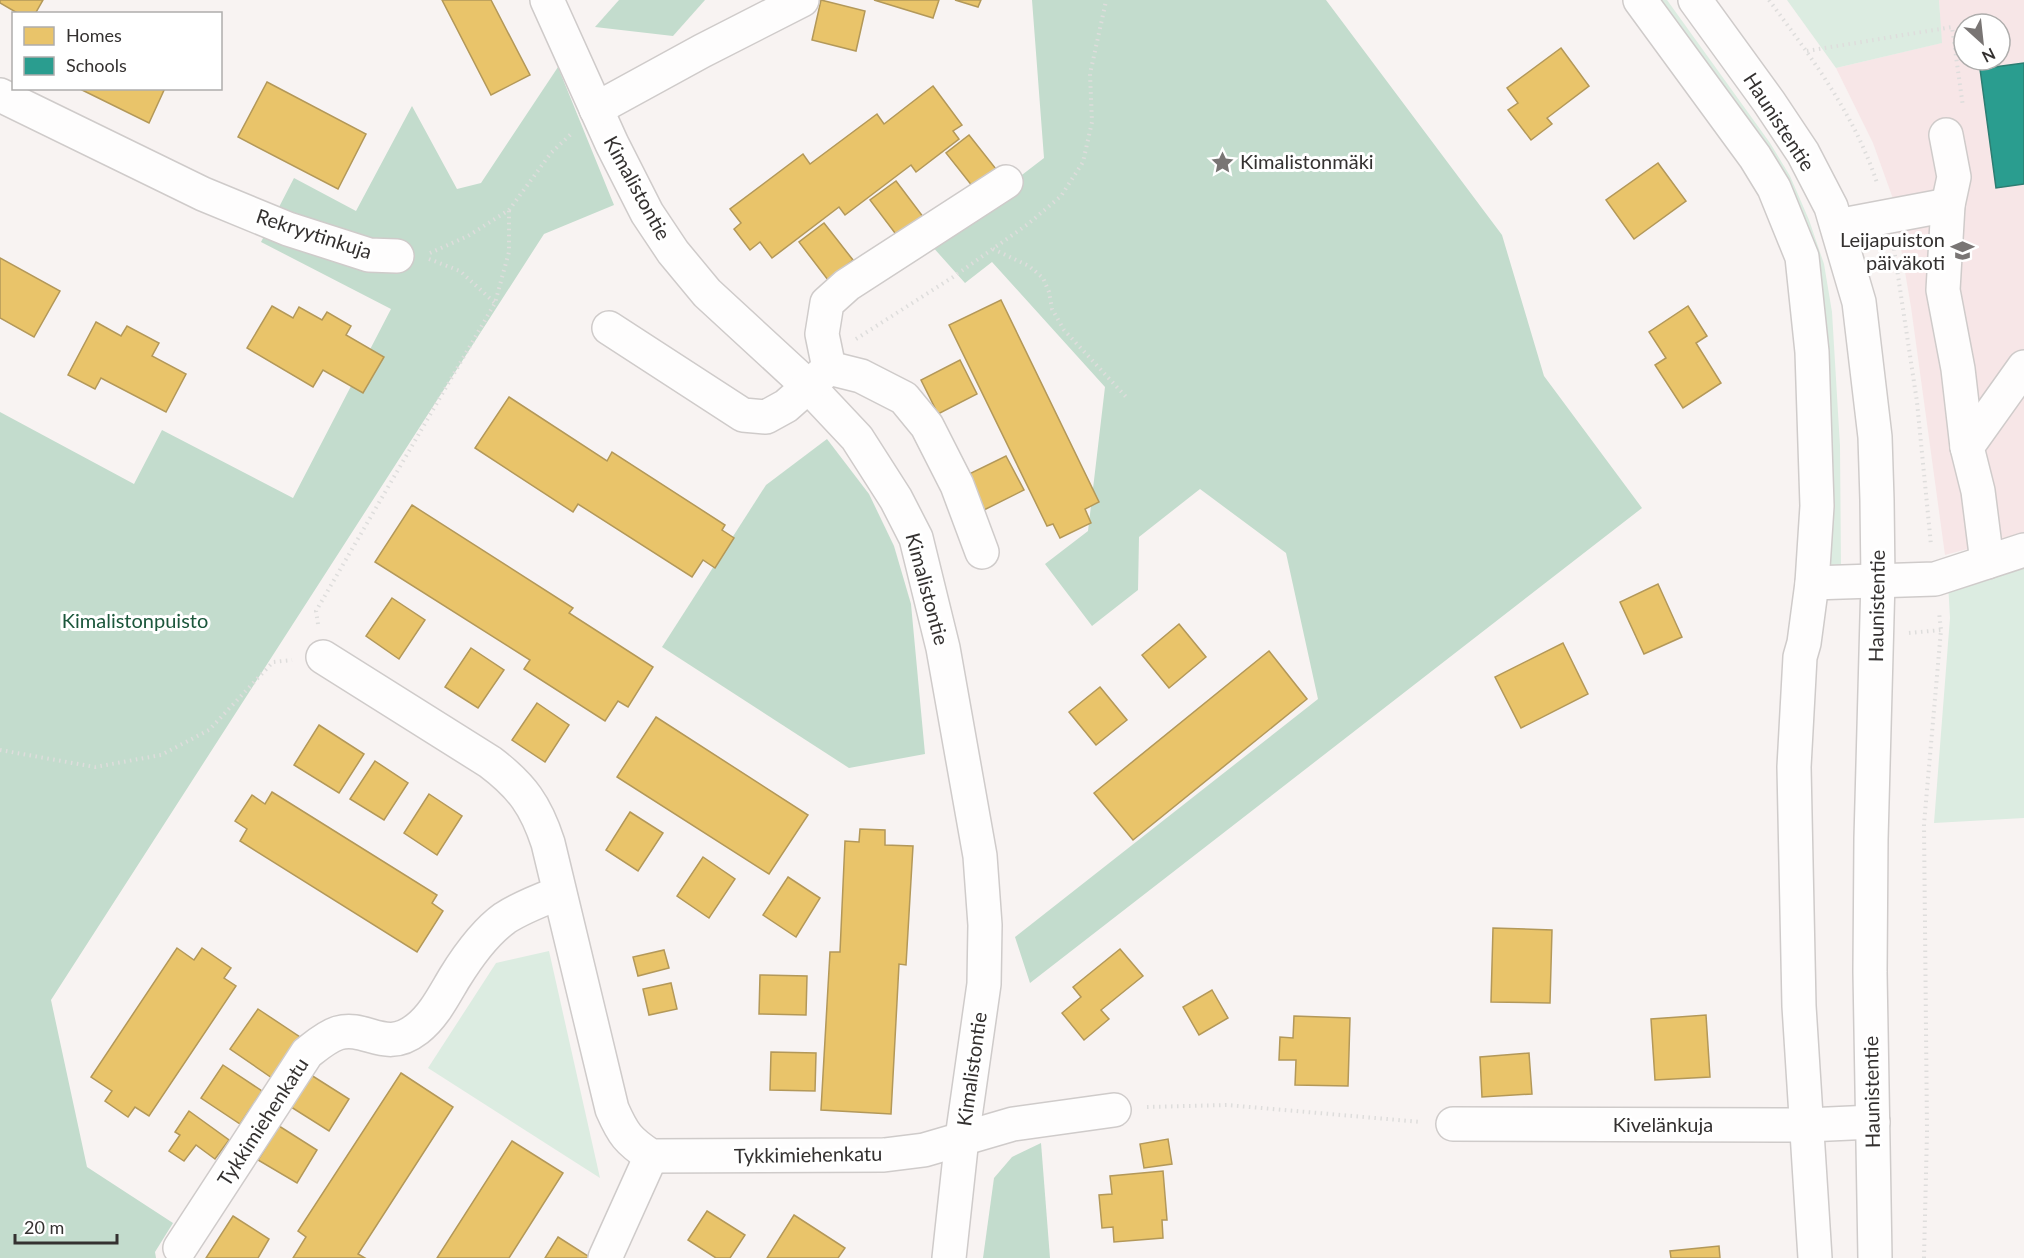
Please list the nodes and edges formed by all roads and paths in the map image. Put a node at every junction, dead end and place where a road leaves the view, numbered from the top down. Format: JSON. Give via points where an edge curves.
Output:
{"nodes":[{"id":1,"x":547,"y":0,"type":"edge"},
{"id":2,"x":802,"y":0,"type":"edge"},
{"id":3,"x":1640,"y":0,"type":"edge"},
{"id":4,"x":1695,"y":0,"type":"edge"},
{"id":5,"x":1807,"y":51,"type":"dead end"},
{"id":6,"x":0,"y":95,"type":"edge"},
{"id":7,"x":596,"y":109,"type":"junction"},
{"id":8,"x":1955,"y":122,"type":"joint"},
{"id":9,"x":1006,"y":182,"type":"dead end"},
{"id":10,"x":1948,"y":205,"type":"junction"},
{"id":11,"x":509,"y":210,"type":"junction"},
{"id":12,"x":1837,"y":226,"type":"junction"},
{"id":13,"x":993,"y":249,"type":"dead end"},
{"id":14,"x":410,"y":256,"type":"junction"},
{"id":15,"x":495,"y":303,"type":"junction"},
{"id":16,"x":609,"y":328,"type":"dead end"},
{"id":17,"x":2024,"y":367,"type":"edge"},
{"id":18,"x":819,"y":377,"type":"junction"},
{"id":19,"x":1128,"y":399,"type":"dead end"},
{"id":20,"x":1967,"y":447,"type":"junction"},
{"id":21,"x":2024,"y":550,"type":"edge"},
{"id":22,"x":982,"y":552,"type":"dead end"},
{"id":23,"x":1987,"y":562,"type":"junction"},
{"id":24,"x":1935,"y":579,"type":"junction"},
{"id":25,"x":1878,"y":580,"type":"junction"},
{"id":26,"x":1812,"y":583,"type":"junction"},
{"id":27,"x":323,"y":657,"type":"junction"},
{"id":28,"x":0,"y":750,"type":"edge"},
{"id":29,"x":559,"y":893,"type":"junction"},
{"id":30,"x":1114,"y":1110,"type":"joint"},
{"id":31,"x":1873,"y":1122,"type":"junction"},
{"id":32,"x":1453,"y":1124,"type":"joint"},
{"id":33,"x":1807,"y":1125,"type":"junction"},
{"id":34,"x":962,"y":1138,"type":"junction"},
{"id":35,"x":651,"y":1156,"type":"junction"},
{"id":36,"x":180,"y":1248,"type":"dead end"},
{"id":37,"x":605,"y":1258,"type":"edge"},
{"id":38,"x":949,"y":1258,"type":"edge"},
{"id":39,"x":1815,"y":1258,"type":"edge"},
{"id":40,"x":1875,"y":1258,"type":"edge"},
{"id":41,"x":1924,"y":1258,"type":"edge"}],
"edges":[{"from":1,"to":7,"type":"street","name":"Kimalistontie"},
{"from":2,"to":7,"type":"street"},
{"from":3,"to":26,"type":"street","name":"Haunistentie","via":[[1755,157],[1774,188],[1802,257],[1812,352],[1816,494]]},
{"from":4,"to":12,"type":"street","name":"Haunistentie","via":[[1803,153]]},
{"from":5,"to":8,"type":"path","via":[[1952,27]]},
{"from":6,"to":14,"type":"street","name":"Rekryytinkuja","via":[[203,194],[288,229],[369,255]]},
{"from":7,"to":11,"type":"path","via":[[551,153]]},
{"from":7,"to":18,"type":"street","name":"Kimalistontie","via":[[647,213],[707,293]]},
{"from":8,"to":10,"type":"street","via":[[1954,177]]},
{"from":9,"to":18,"type":"street","via":[[847,285],[827,303]]},
{"from":10,"to":12,"type":"street"},
{"from":10,"to":20,"type":"street","via":[[1943,291]]},
{"from":11,"to":14,"type":"path","via":[[468,236]]},
{"from":11,"to":15,"type":"path","via":[[509,252]]},
{"from":12,"to":25,"type":"street","name":"Haunistentie","via":[[1859,302],[1875,438]]},
{"from":13,"to":19,"type":"path","via":[[1029,266],[1043,278],[1052,309],[1064,330]]},
{"from":14,"to":15,"type":"path","via":[[460,271]]},
{"from":15,"to":27,"type":"path","via":[[316,611]]},
{"from":16,"to":18,"type":"street","via":[[743,415],[766,417],[786,406]]},
{"from":17,"to":20,"type":"street"},
{"from":18,"to":22,"type":"street","via":[[861,376],[904,398],[927,426]]},
{"from":18,"to":34,"type":"street","name":"Kimalistontie","via":[[916,538],[943,648],[980,856],[985,925],[984,984]]},
{"from":20,"to":23,"type":"street","via":[[1978,491]]},
{"from":21,"to":23,"type":"street"},
{"from":23,"to":24,"type":"street"},
{"from":24,"to":25,"type":"street"},
{"from":24,"to":41,"type":"path","via":[[1941,630],[1924,824]]},
{"from":25,"to":26,"type":"street"},
{"from":25,"to":31,"type":"street","name":"Haunistentie","via":[[1871,839]]},
{"from":26,"to":33,"type":"street","name":"Haunistentie","via":[[1800,657],[1794,767],[1799,1006]]},
{"from":27,"to":28,"type":"path","via":[[273,662],[209,730],[161,755],[95,767]]},
{"from":27,"to":29,"type":"street","via":[[510,777],[540,818]]},
{"from":29,"to":35,"type":"street","via":[[612,1109],[621,1131]]},
{"from":29,"to":36,"type":"street","name":"Tykkimiehenkatu","via":[[504,919],[483,939],[431,1015],[416,1029],[400,1039],[339,1033],[307,1053]]},
{"from":30,"to":32,"type":"path","via":[[1227,1105]]},
{"from":30,"to":34,"type":"street","name":"Tykkimiehenkatu","via":[[1013,1124]]},
{"from":31,"to":33,"type":"street","name":"Kivelänkuja"},
{"from":31,"to":40,"type":"street","name":"Haunistentie"},
{"from":32,"to":33,"type":"street","name":"Kivelänkuja"},
{"from":33,"to":39,"type":"street","name":"Haunistentie"},
{"from":34,"to":35,"type":"street","name":"Tykkimiehenkatu","via":[[924,1150],[884,1155]]},
{"from":34,"to":38,"type":"street","name":"Kimalistontie"},
{"from":35,"to":37,"type":"street"}]}
